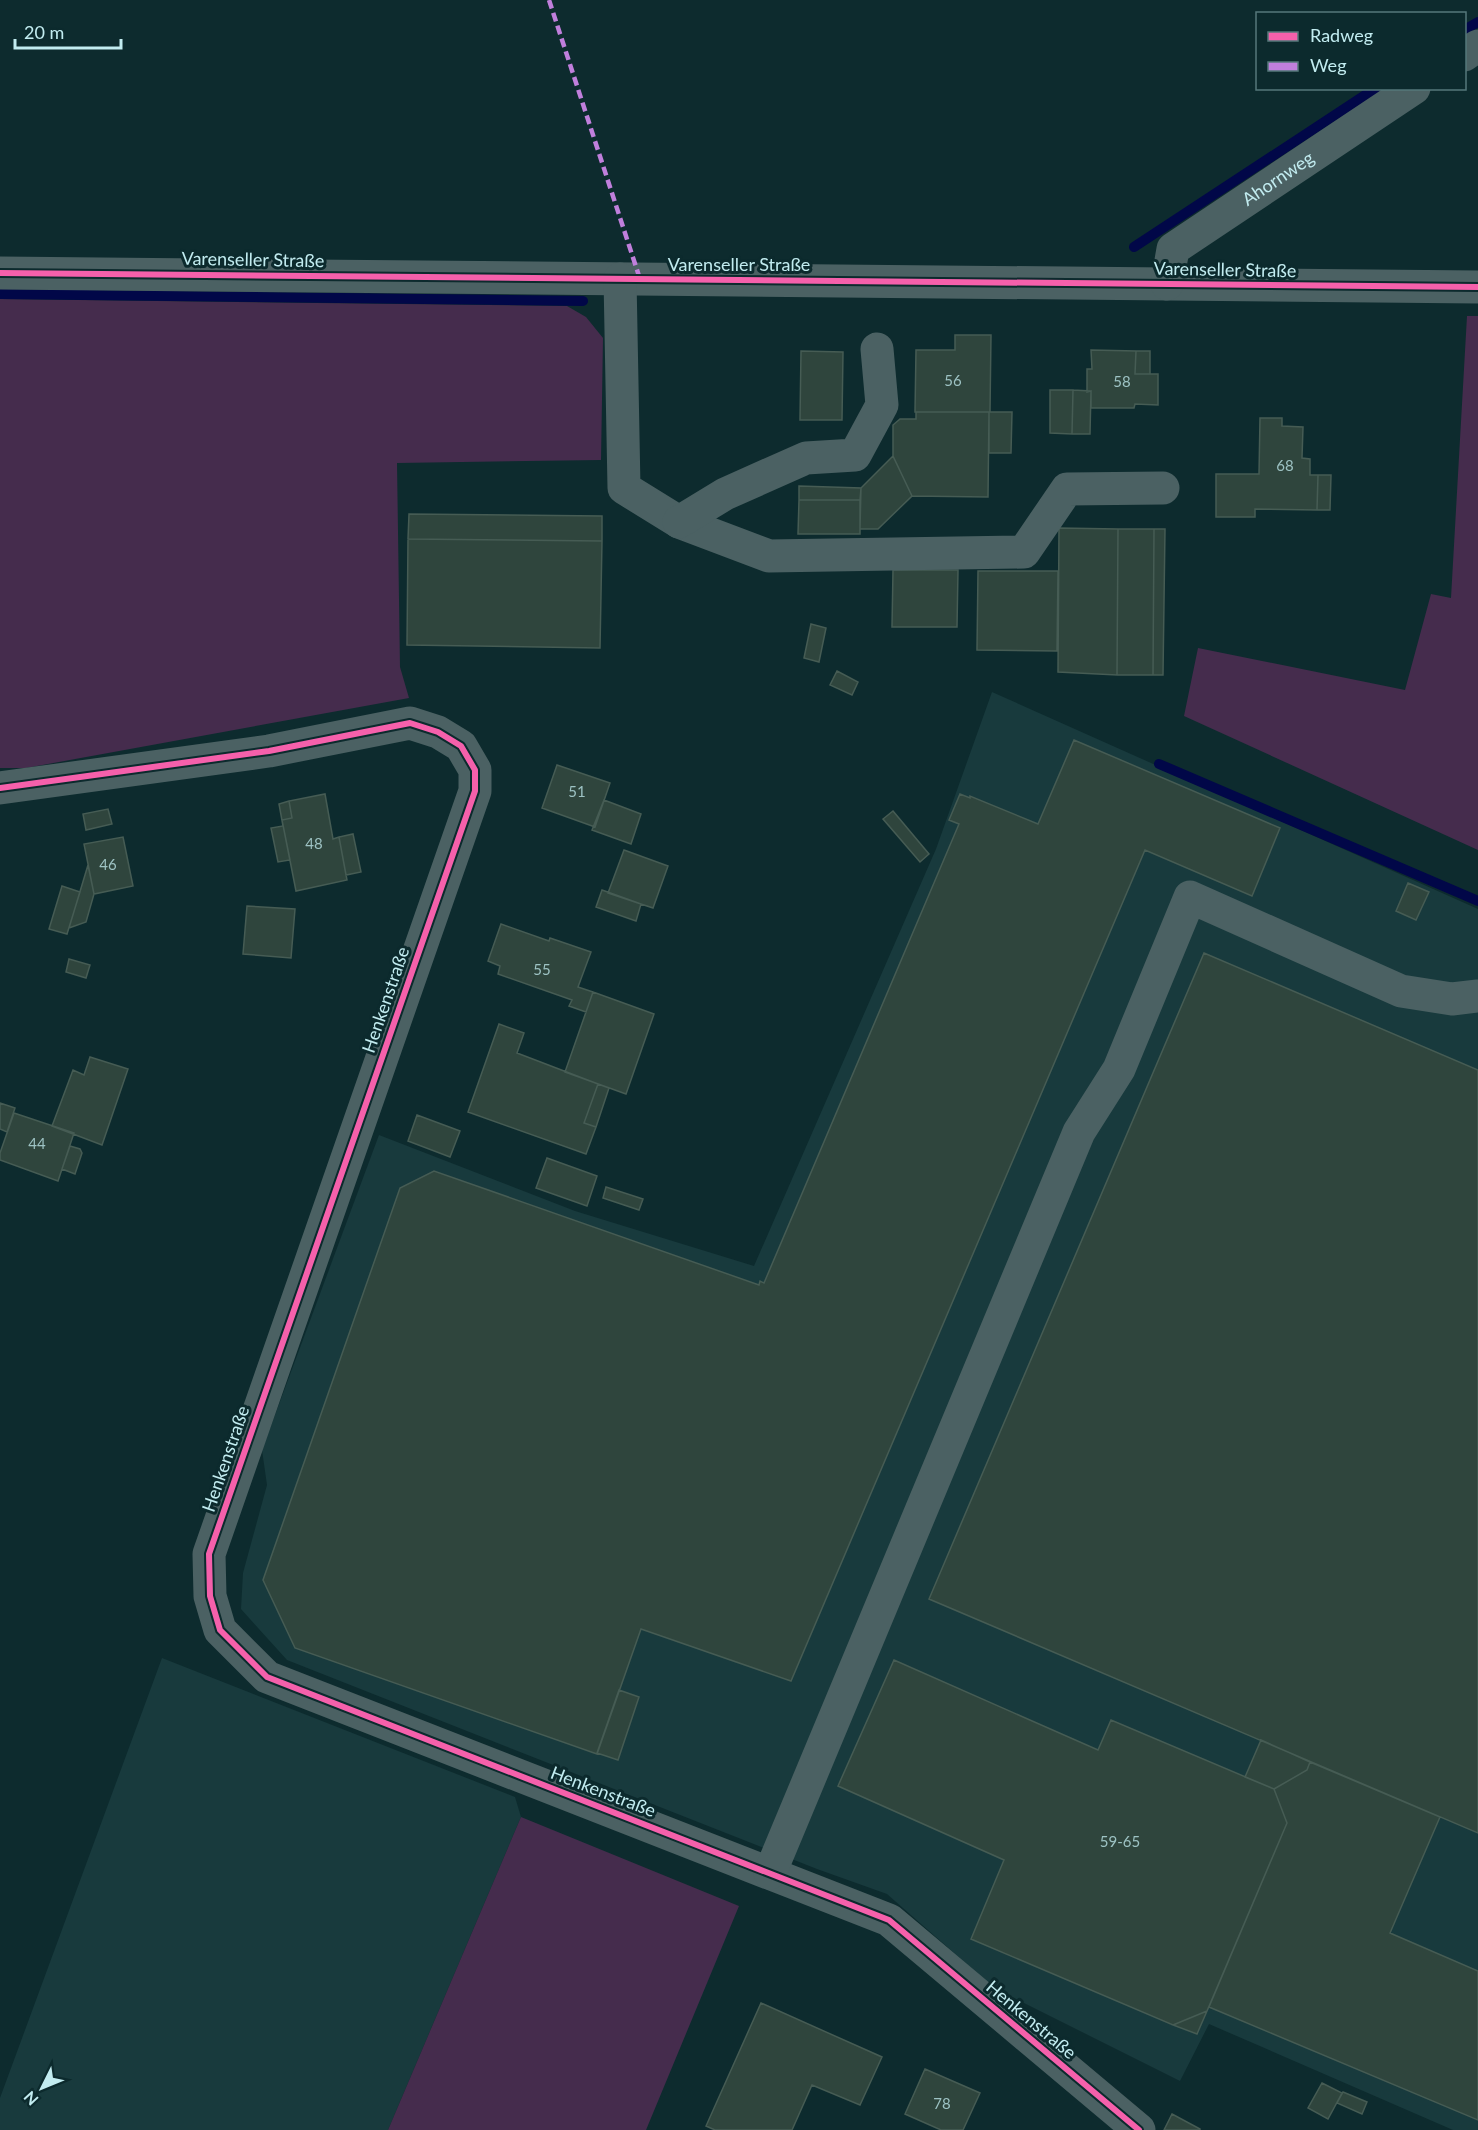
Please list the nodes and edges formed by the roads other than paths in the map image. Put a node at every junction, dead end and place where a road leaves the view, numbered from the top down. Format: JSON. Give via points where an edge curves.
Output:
{"nodes":[{"id":1,"x":1411,"y":90,"type":"edge"},
{"id":2,"x":0,"y":273,"type":"edge"},
{"id":3,"x":620,"y":279,"type":"junction"},
{"id":4,"x":1167,"y":284,"type":"junction"},
{"id":5,"x":1478,"y":287,"type":"edge"},
{"id":6,"x":877,"y":349,"type":"dead end"},
{"id":7,"x":1163,"y":488,"type":"dead end"},
{"id":8,"x":679,"y":522,"type":"junction"},
{"id":9,"x":0,"y":788,"type":"edge"},
{"id":10,"x":1478,"y":996,"type":"edge"},
{"id":11,"x":770,"y":1873,"type":"junction"},
{"id":12,"x":1139,"y":2130,"type":"edge"}],
"edges":[{"from":1,"to":4,"type":"street","name":"Ahornweg","via":[[1173,249]]},
{"from":2,"to":3,"type":"street","name":"Varenseller Straße"},
{"from":3,"to":4,"type":"street","name":"Varenseller Straße"},
{"from":3,"to":8,"type":"street","via":[[624,488]]},
{"from":4,"to":5,"type":"street","name":"Varenseller Straße"},
{"from":6,"to":8,"type":"street","via":[[882,405],[855,455],[806,458],[725,494]]},
{"from":7,"to":8,"type":"street","via":[[1067,489],[1024,552],[769,555]]},
{"from":9,"to":11,"type":"street","name":"Henkenstraße","via":[[269,750],[410,723],[438,732],[461,746],[475,770],[475,791],[209,1554],[213,1607],[220,1630],[267,1677]]},
{"from":10,"to":11,"type":"street","via":[[1452,999],[1401,991],[1190,897],[1119,1069],[1079,1132]]},
{"from":11,"to":12,"type":"street","name":"Henkenstraße","via":[[889,1920]]}]}
